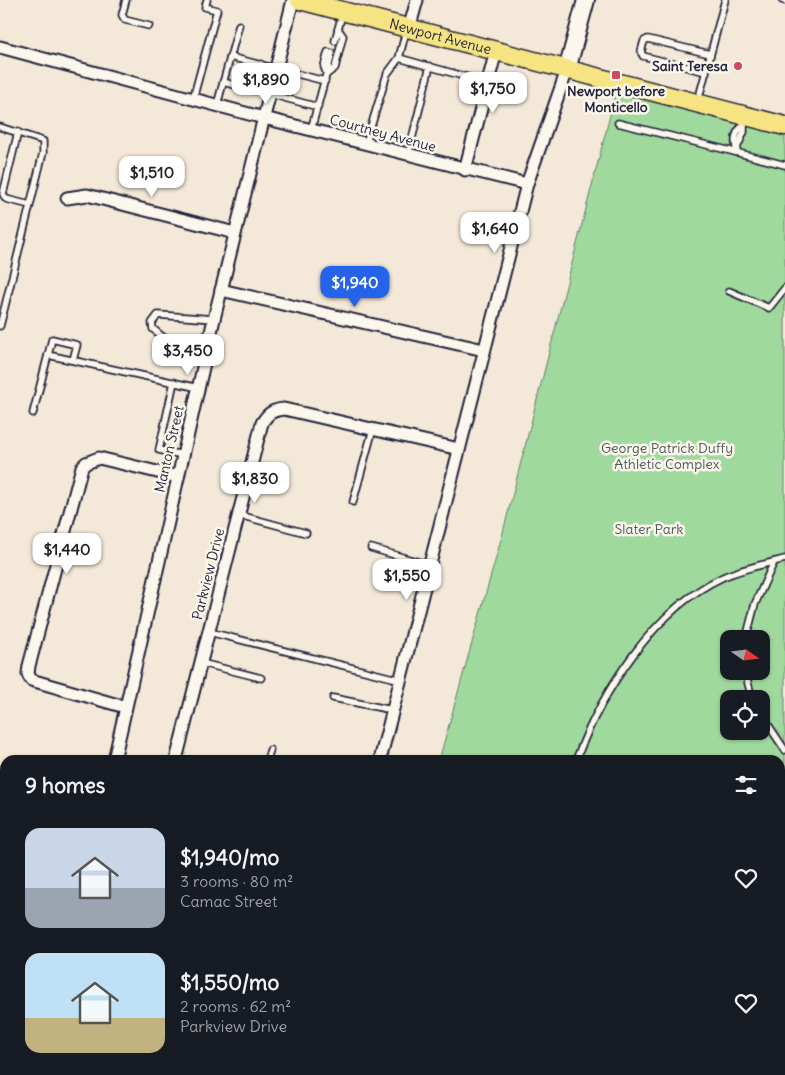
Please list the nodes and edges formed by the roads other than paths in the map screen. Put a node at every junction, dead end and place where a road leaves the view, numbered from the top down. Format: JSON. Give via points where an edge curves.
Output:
{"nodes":[{"id":1,"x":126,"y":0,"type":"edge"},
{"id":2,"x":207,"y":0,"type":"edge"},
{"id":3,"x":293,"y":0,"type":"edge"},
{"id":4,"x":300,"y":0,"type":"edge"},
{"id":5,"x":416,"y":0,"type":"edge"},
{"id":6,"x":586,"y":0,"type":"edge"},
{"id":7,"x":725,"y":0,"type":"edge"},
{"id":8,"x":343,"y":12,"type":"junction"},
{"id":9,"x":238,"y":25,"type":"dead end"},
{"id":10,"x":149,"y":26,"type":"dead end"},
{"id":11,"x":408,"y":29,"type":"junction"},
{"id":12,"x":338,"y":30,"type":"junction"},
{"id":13,"x":333,"y":41,"type":"dead end"},
{"id":14,"x":0,"y":47,"type":"edge"},
{"id":15,"x":330,"y":52,"type":"dead end"},
{"id":16,"x":496,"y":52,"type":"junction"},
{"id":17,"x":710,"y":54,"type":"junction"},
{"id":18,"x":230,"y":57,"type":"junction"},
{"id":19,"x":399,"y":58,"type":"junction"},
{"id":20,"x":261,"y":64,"type":"junction"},
{"id":21,"x":430,"y":66,"type":"junction"},
{"id":22,"x":276,"y":68,"type":"junction"},
{"id":23,"x":567,"y":70,"type":"junction"},
{"id":24,"x":706,"y":72,"type":"junction"},
{"id":25,"x":327,"y":74,"type":"junction"},
{"id":26,"x":325,"y":81,"type":"junction"},
{"id":27,"x":223,"y":82,"type":"junction"},
{"id":28,"x":488,"y":82,"type":"junction"},
{"id":29,"x":270,"y":94,"type":"junction"},
{"id":30,"x":193,"y":99,"type":"junction"},
{"id":31,"x":697,"y":103,"type":"junction"},
{"id":32,"x":217,"y":106,"type":"junction"},
{"id":33,"x":318,"y":107,"type":"junction"},
{"id":34,"x":264,"y":118,"type":"junction"},
{"id":35,"x":744,"y":121,"type":"junction"},
{"id":36,"x":618,"y":123,"type":"dead end"},
{"id":37,"x":785,"y":126,"type":"edge"},
{"id":38,"x":0,"y":127,"type":"edge"},
{"id":39,"x":312,"y":130,"type":"junction"},
{"id":40,"x":18,"y":132,"type":"junction"},
{"id":41,"x":366,"y":144,"type":"junction"},
{"id":42,"x":736,"y":149,"type":"junction"},
{"id":43,"x":408,"y":155,"type":"junction"},
{"id":44,"x":785,"y":165,"type":"edge"},
{"id":45,"x":465,"y":170,"type":"junction"},
{"id":46,"x":526,"y":184,"type":"junction"},
{"id":47,"x":68,"y":198,"type":"dead end"},
{"id":48,"x":30,"y":205,"type":"junction"},
{"id":49,"x":235,"y":233,"type":"junction"},
{"id":50,"x":785,"y":288,"type":"edge"},
{"id":51,"x":221,"y":290,"type":"junction"},
{"id":52,"x":729,"y":291,"type":"dead end"},
{"id":53,"x":214,"y":319,"type":"junction"},
{"id":54,"x":0,"y":326,"type":"edge"},
{"id":55,"x":484,"y":350,"type":"junction"},
{"id":56,"x":48,"y":354,"type":"junction"},
{"id":57,"x":73,"y":360,"type":"junction"},
{"id":58,"x":205,"y":360,"type":"junction"},
{"id":59,"x":174,"y":382,"type":"junction"},
{"id":60,"x":199,"y":388,"type":"junction"},
{"id":61,"x":34,"y":413,"type":"dead end"},
{"id":62,"x":373,"y":429,"type":"junction"},
{"id":63,"x":459,"y":449,"type":"junction"},
{"id":64,"x":183,"y":455,"type":"junction"},
{"id":65,"x":178,"y":477,"type":"junction"},
{"id":66,"x":354,"y":502,"type":"dead end"},
{"id":67,"x":238,"y":515,"type":"junction"},
{"id":68,"x":306,"y":533,"type":"dead end"},
{"id":69,"x":371,"y":548,"type":"dead end"},
{"id":70,"x":785,"y":559,"type":"edge"},
{"id":71,"x":774,"y":562,"type":"junction"},
{"id":72,"x":430,"y":565,"type":"junction"},
{"id":73,"x":748,"y":630,"type":"edge"},
{"id":74,"x":209,"y":632,"type":"junction"},
{"id":75,"x":201,"y":663,"type":"junction"},
{"id":76,"x":261,"y":678,"type":"dead end"},
{"id":77,"x":401,"y":680,"type":"junction"},
{"id":78,"x":333,"y":698,"type":"dead end"},
{"id":79,"x":126,"y":707,"type":"junction"},
{"id":80,"x":392,"y":710,"type":"junction"},
{"id":81,"x":770,"y":728,"type":"edge"},
{"id":82,"x":270,"y":750,"type":"dead end"},
{"id":83,"x":785,"y":750,"type":"edge"},
{"id":84,"x":115,"y":755,"type":"edge"},
{"id":85,"x":177,"y":755,"type":"edge"},
{"id":86,"x":268,"y":755,"type":"edge"},
{"id":87,"x":381,"y":755,"type":"edge"},
{"id":88,"x":578,"y":755,"type":"edge"}],
"edges":[{"from":1,"to":10,"type":"lane","via":[[122,15],[125,20]]},
{"from":2,"to":30,"type":"lane","via":[[205,7],[217,10]]},
{"from":3,"to":22,"type":"street","name":"Manton Street"},
{"from":4,"to":8,"type":"main road","name":"Newport Avenue"},
{"from":5,"to":11,"type":"street"},
{"from":6,"to":23,"type":"street"},
{"from":7,"to":17,"type":"lane"},
{"from":8,"to":11,"type":"main road","name":"Newport Avenue"},
{"from":8,"to":12,"type":"lane"},
{"from":9,"to":18,"type":"lane"},
{"from":11,"to":16,"type":"main road","name":"Newport Avenue"},
{"from":11,"to":19,"type":"lane"},
{"from":12,"to":13,"type":"lane"},
{"from":12,"to":25,"type":"lane","via":[[343,36],[335,68]]},
{"from":14,"to":30,"type":"street","name":"Courtney Avenue"},
{"from":15,"to":25,"type":"lane"},
{"from":16,"to":23,"type":"main road","name":"Newport Avenue"},
{"from":16,"to":28,"type":"street"},
{"from":17,"to":24,"type":"lane"},
{"from":17,"to":24,"type":"lane","via":[[648,39],[644,41],[641,52],[643,56]]},
{"from":18,"to":20,"type":"lane"},
{"from":18,"to":27,"type":"lane"},
{"from":19,"to":21,"type":"lane"},
{"from":19,"to":41,"type":"lane","via":[[387,74]]},
{"from":20,"to":22,"type":"lane"},
{"from":20,"to":27,"type":"lane","via":[[254,90]]},
{"from":21,"to":28,"type":"lane"},
{"from":21,"to":43,"type":"lane"},
{"from":22,"to":26,"type":"lane"},
{"from":22,"to":29,"type":"street","name":"Manton Street"},
{"from":23,"to":31,"type":"main road","name":"Newport Avenue"},
{"from":23,"to":46,"type":"street"},
{"from":24,"to":31,"type":"lane"},
{"from":25,"to":26,"type":"lane"},
{"from":26,"to":33,"type":"lane"},
{"from":27,"to":32,"type":"lane"},
{"from":28,"to":45,"type":"street"},
{"from":29,"to":33,"type":"lane"},
{"from":29,"to":34,"type":"street","name":"Manton Street"},
{"from":30,"to":32,"type":"street","name":"Courtney Avenue"},
{"from":31,"to":35,"type":"main road","name":"Newport Avenue"},
{"from":32,"to":34,"type":"street","name":"Courtney Avenue"},
{"from":33,"to":39,"type":"lane"},
{"from":34,"to":39,"type":"street","name":"Courtney Avenue"},
{"from":34,"to":49,"type":"street","name":"Manton Street"},
{"from":35,"to":37,"type":"main road","name":"Newport Avenue"},
{"from":35,"to":42,"type":"lane","via":[[741,143]]},
{"from":36,"to":42,"type":"lane"},
{"from":38,"to":40,"type":"lane"},
{"from":39,"to":41,"type":"street","name":"Courtney Avenue"},
{"from":40,"to":48,"type":"lane","via":[[43,140],[43,153]]},
{"from":40,"to":48,"type":"lane","via":[[3,194],[6,198]]},
{"from":41,"to":43,"type":"street","name":"Courtney Avenue"},
{"from":42,"to":44,"type":"lane"},
{"from":43,"to":45,"type":"street","name":"Courtney Avenue"},
{"from":45,"to":46,"type":"street","name":"Courtney Avenue"},
{"from":46,"to":55,"type":"street"},
{"from":47,"to":49,"type":"street","via":[[87,195]]},
{"from":48,"to":54,"type":"lane"},
{"from":49,"to":51,"type":"street","name":"Manton Street"},
{"from":50,"to":52,"type":"lane","via":[[769,308]]},
{"from":51,"to":53,"type":"street","name":"Manton Street"},
{"from":51,"to":55,"type":"street"},
{"from":53,"to":58,"type":"street","name":"Manton Street"},
{"from":53,"to":58,"type":"lane","via":[[158,314],[152,323],[153,329],[180,351]]},
{"from":55,"to":63,"type":"street"},
{"from":56,"to":57,"type":"lane"},
{"from":56,"to":57,"type":"lane","via":[[52,339],[77,344]]},
{"from":56,"to":61,"type":"lane"},
{"from":57,"to":59,"type":"lane"},
{"from":58,"to":60,"type":"street","name":"Manton Street"},
{"from":59,"to":60,"type":"lane"},
{"from":59,"to":64,"type":"lane","via":[[159,450]]},
{"from":60,"to":64,"type":"street","name":"Manton Street"},
{"from":62,"to":63,"type":"street","name":"Parkview Drive"},
{"from":62,"to":66,"type":"lane"},
{"from":62,"to":67,"type":"street","name":"Parkview Drive","via":[[284,409],[274,410],[262,423]]},
{"from":63,"to":72,"type":"street"},
{"from":64,"to":65,"type":"street","name":"Manton Street"},
{"from":65,"to":79,"type":"street","name":"Manton Street"},
{"from":65,"to":79,"type":"street","via":[[99,458],[86,463],[28,674],[31,680]]},
{"from":67,"to":68,"type":"lane"},
{"from":67,"to":74,"type":"street","name":"Parkview Drive"},
{"from":69,"to":72,"type":"lane"},
{"from":70,"to":71,"type":"lane"},
{"from":71,"to":73,"type":"lane","via":[[755,604]]},
{"from":71,"to":88,"type":"lane","via":[[724,577],[689,598],[663,620],[642,644],[608,694]]},
{"from":72,"to":77,"type":"street"},
{"from":74,"to":75,"type":"street","name":"Parkview Drive"},
{"from":74,"to":77,"type":"lane"},
{"from":75,"to":76,"type":"lane"},
{"from":75,"to":85,"type":"street","name":"Parkview Drive"},
{"from":77,"to":80,"type":"street"},
{"from":78,"to":80,"type":"lane"},
{"from":79,"to":84,"type":"street","name":"Manton Street"},
{"from":80,"to":87,"type":"street"},
{"from":81,"to":83,"type":"lane"},
{"from":82,"to":86,"type":"lane"}]}
